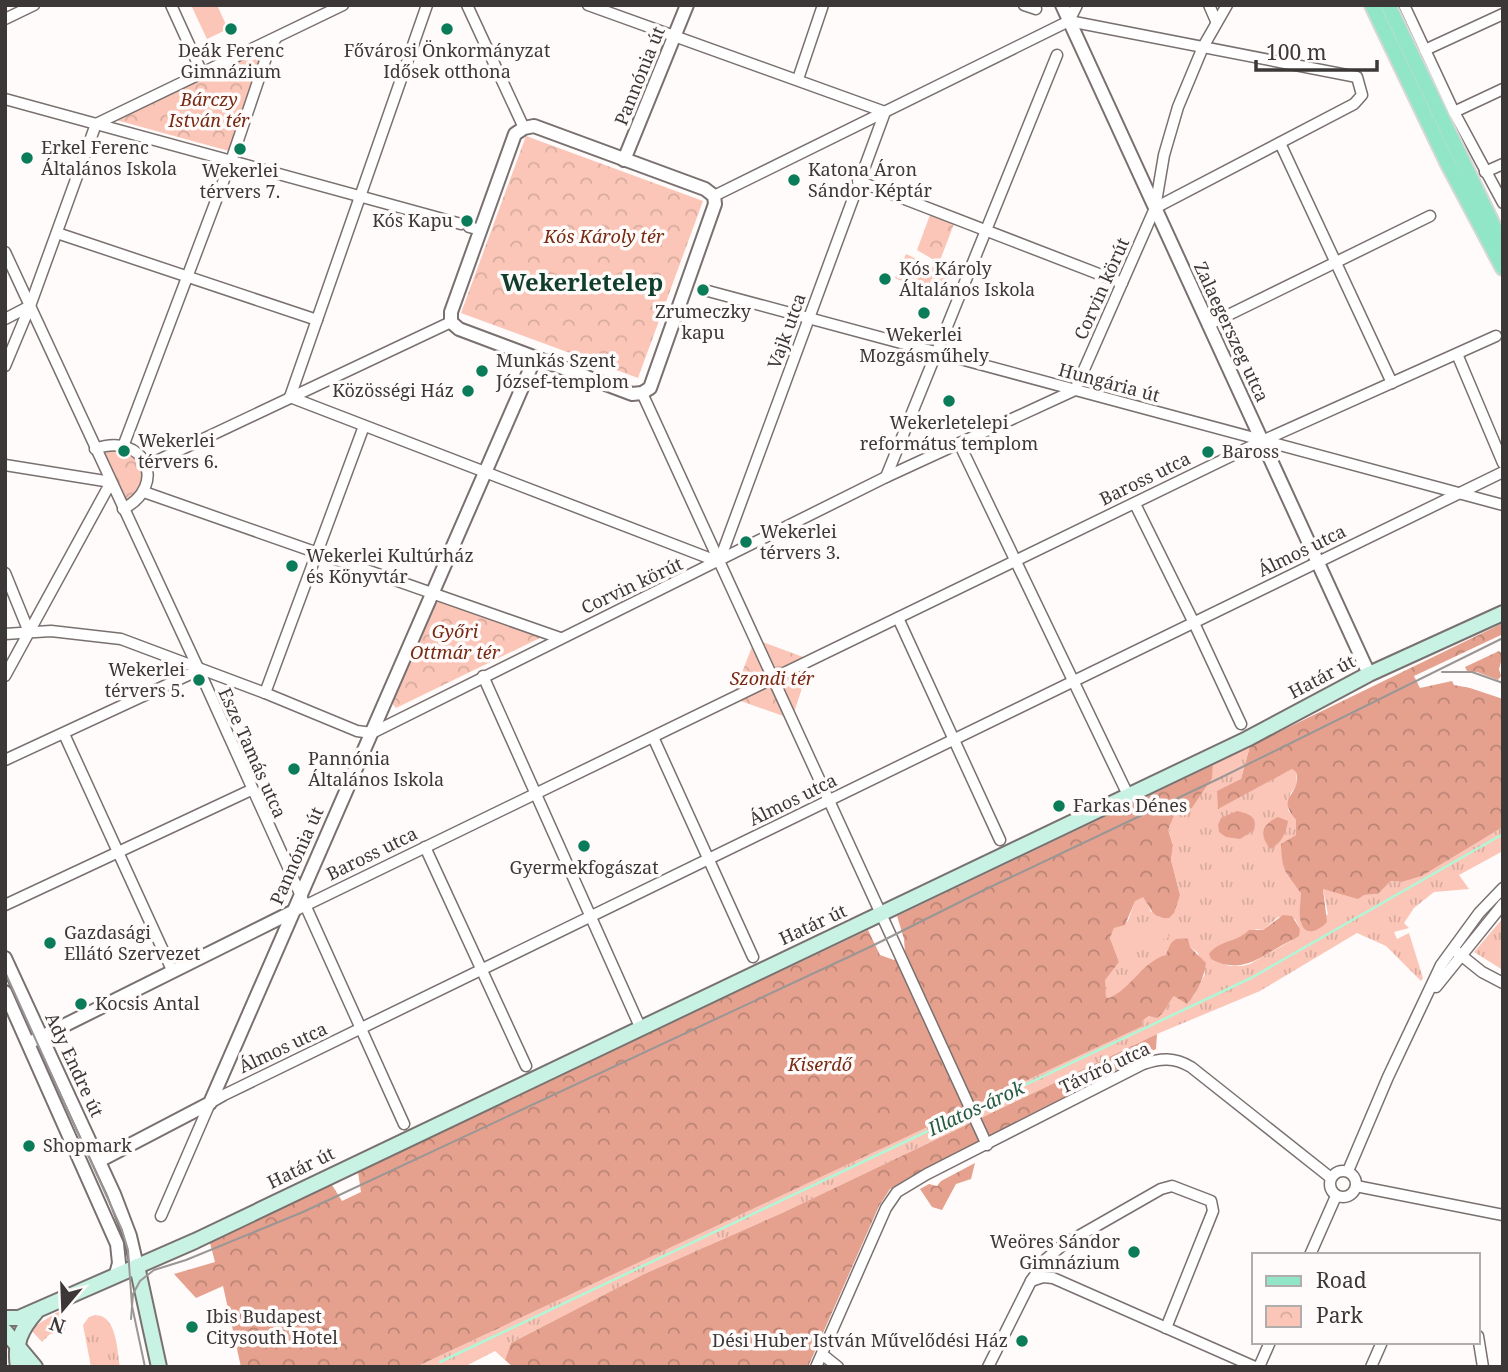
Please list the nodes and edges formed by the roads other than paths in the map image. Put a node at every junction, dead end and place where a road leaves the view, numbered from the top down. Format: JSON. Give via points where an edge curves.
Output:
{"nodes":[{"id":1,"x":34,"y":5,"type":"edge"},
{"id":2,"x":171,"y":5,"type":"edge"},
{"id":3,"x":342,"y":5,"type":"edge"},
{"id":4,"x":427,"y":5,"type":"edge"},
{"id":5,"x":467,"y":5,"type":"edge"},
{"id":6,"x":587,"y":5,"type":"edge"},
{"id":7,"x":687,"y":5,"type":"edge"},
{"id":8,"x":823,"y":5,"type":"edge"},
{"id":9,"x":1024,"y":5,"type":"edge"},
{"id":10,"x":1062,"y":5,"type":"edge"},
{"id":11,"x":1077,"y":5,"type":"edge"},
{"id":12,"x":1209,"y":5,"type":"edge"},
{"id":13,"x":1227,"y":5,"type":"edge"},
{"id":14,"x":1372,"y":5,"type":"edge"},
{"id":15,"x":1388,"y":5,"type":"edge"},
{"id":16,"x":1404,"y":5,"type":"edge"},
{"id":17,"x":1036,"y":9,"type":"dead end"},
{"id":18,"x":1503,"y":14,"type":"edge"},
{"id":19,"x":5,"y":19,"type":"edge"},
{"id":20,"x":1069,"y":21,"type":"junction"},
{"id":21,"x":1216,"y":21,"type":"junction"},
{"id":22,"x":675,"y":35,"type":"junction"},
{"id":23,"x":276,"y":37,"type":"junction"},
{"id":24,"x":1203,"y":47,"type":"junction"},
{"id":25,"x":1425,"y":50,"type":"junction"},
{"id":26,"x":1057,"y":55,"type":"dead end"},
{"id":27,"x":202,"y":73,"type":"junction"},
{"id":28,"x":798,"y":79,"type":"junction"},
{"id":29,"x":1503,"y":89,"type":"edge"},
{"id":30,"x":5,"y":99,"type":"edge"},
{"id":31,"x":885,"y":112,"type":"junction"},
{"id":32,"x":1454,"y":112,"type":"junction"},
{"id":33,"x":96,"y":124,"type":"junction"},
{"id":34,"x":524,"y":128,"type":"junction"},
{"id":35,"x":1279,"y":143,"type":"junction"},
{"id":36,"x":624,"y":160,"type":"junction"},
{"id":37,"x":231,"y":161,"type":"junction"},
{"id":38,"x":1503,"y":164,"type":"edge"},
{"id":39,"x":1485,"y":172,"type":"junction"},
{"id":40,"x":858,"y":181,"type":"junction"},
{"id":41,"x":714,"y":196,"type":"junction"},
{"id":42,"x":360,"y":197,"type":"junction"},
{"id":43,"x":1503,"y":203,"type":"edge"},
{"id":44,"x":1155,"y":208,"type":"junction"},
{"id":45,"x":1430,"y":216,"type":"dead end"},
{"id":46,"x":1489,"y":218,"type":"junction"},
{"id":47,"x":470,"y":227,"type":"junction"},
{"id":48,"x":986,"y":231,"type":"junction"},
{"id":49,"x":57,"y":233,"type":"junction"},
{"id":50,"x":1503,"y":235,"type":"edge"},
{"id":51,"x":1503,"y":246,"type":"edge"},
{"id":52,"x":5,"y":252,"type":"edge"},
{"id":53,"x":1335,"y":262,"type":"junction"},
{"id":54,"x":1501,"y":265,"type":"edge"},
{"id":55,"x":188,"y":277,"type":"junction"},
{"id":56,"x":1503,"y":278,"type":"edge"},
{"id":57,"x":1122,"y":284,"type":"junction"},
{"id":58,"x":697,"y":289,"type":"junction"},
{"id":59,"x":30,"y":306,"type":"junction"},
{"id":60,"x":808,"y":318,"type":"junction"},
{"id":61,"x":5,"y":319,"type":"edge"},
{"id":62,"x":317,"y":320,"type":"junction"},
{"id":63,"x":451,"y":321,"type":"junction"},
{"id":64,"x":1208,"y":325,"type":"junction"},
{"id":65,"x":1496,"y":336,"type":"dead end"},
{"id":66,"x":936,"y":353,"type":"junction"},
{"id":67,"x":1457,"y":354,"type":"junction"},
{"id":68,"x":536,"y":358,"type":"junction"},
{"id":69,"x":5,"y":366,"type":"edge"},
{"id":70,"x":1392,"y":383,"type":"junction"},
{"id":71,"x":1075,"y":390,"type":"junction"},
{"id":72,"x":642,"y":393,"type":"junction"},
{"id":73,"x":290,"y":397,"type":"junction"},
{"id":74,"x":364,"y":426,"type":"junction"},
{"id":75,"x":1262,"y":441,"type":"junction"},
{"id":76,"x":960,"y":443,"type":"junction"},
{"id":77,"x":124,"y":444,"type":"junction"},
{"id":78,"x":95,"y":449,"type":"junction"},
{"id":79,"x":1503,"y":463,"type":"edge"},
{"id":80,"x":5,"y":464,"type":"edge"},
{"id":81,"x":146,"y":466,"type":"junction"},
{"id":82,"x":486,"y":472,"type":"junction"},
{"id":83,"x":1503,"y":472,"type":"edge"},
{"id":84,"x":886,"y":477,"type":"junction"},
{"id":85,"x":111,"y":482,"type":"junction"},
{"id":86,"x":144,"y":492,"type":"junction"},
{"id":87,"x":1458,"y":494,"type":"junction"},
{"id":88,"x":1135,"y":504,"type":"junction"},
{"id":89,"x":1503,"y":505,"type":"edge"},
{"id":90,"x":123,"y":509,"type":"junction"},
{"id":91,"x":317,"y":552,"type":"junction"},
{"id":92,"x":1016,"y":560,"type":"junction"},
{"id":93,"x":719,"y":562,"type":"junction"},
{"id":94,"x":1317,"y":562,"type":"junction"},
{"id":95,"x":5,"y":573,"type":"edge"},
{"id":96,"x":433,"y":593,"type":"junction"},
{"id":97,"x":1503,"y":613,"type":"edge"},
{"id":98,"x":898,"y":618,"type":"junction"},
{"id":99,"x":1194,"y":623,"type":"junction"},
{"id":100,"x":29,"y":632,"type":"junction"},
{"id":101,"x":5,"y":634,"type":"edge"},
{"id":102,"x":560,"y":638,"type":"junction"},
{"id":103,"x":199,"y":670,"type":"junction"},
{"id":104,"x":1369,"y":674,"type":"junction"},
{"id":105,"x":483,"y":676,"type":"junction"},
{"id":106,"x":5,"y":677,"type":"edge"},
{"id":107,"x":773,"y":678,"type":"junction"},
{"id":108,"x":1074,"y":682,"type":"junction"},
{"id":109,"x":265,"y":693,"type":"junction"},
{"id":110,"x":1241,"y":724,"type":"dead end"},
{"id":111,"x":372,"y":733,"type":"junction"},
{"id":112,"x":64,"y":734,"type":"junction"},
{"id":113,"x":653,"y":737,"type":"junction"},
{"id":114,"x":954,"y":741,"type":"junction"},
{"id":115,"x":5,"y":760,"type":"edge"},
{"id":116,"x":251,"y":790,"type":"junction"},
{"id":117,"x":536,"y":794,"type":"junction"},
{"id":118,"x":1128,"y":795,"type":"junction"},
{"id":119,"x":829,"y":802,"type":"junction"},
{"id":120,"x":1000,"y":840,"type":"dead end"},
{"id":121,"x":425,"y":847,"type":"junction"},
{"id":122,"x":118,"y":852,"type":"junction"},
{"id":123,"x":709,"y":860,"type":"junction"},
{"id":124,"x":1503,"y":888,"type":"edge"},
{"id":125,"x":302,"y":900,"type":"junction"},
{"id":126,"x":1503,"y":904,"type":"edge"},
{"id":127,"x":5,"y":905,"type":"edge"},
{"id":128,"x":292,"y":912,"type":"junction"},
{"id":129,"x":881,"y":914,"type":"junction"},
{"id":130,"x":591,"y":918,"type":"junction"},
{"id":131,"x":1452,"y":948,"type":"junction"},
{"id":132,"x":1461,"y":955,"type":"junction"},
{"id":133,"x":753,"y":957,"type":"dead end"},
{"id":134,"x":5,"y":958,"type":"edge"},
{"id":135,"x":172,"y":970,"type":"junction"},
{"id":136,"x":482,"y":971,"type":"junction"},
{"id":137,"x":1503,"y":983,"type":"edge"},
{"id":138,"x":5,"y":992,"type":"edge"},
{"id":139,"x":1427,"y":998,"type":"junction"},
{"id":140,"x":641,"y":1028,"type":"junction"},
{"id":141,"x":361,"y":1030,"type":"junction"},
{"id":142,"x":41,"y":1037,"type":"junction"},
{"id":143,"x":27,"y":1044,"type":"junction"},
{"id":144,"x":526,"y":1066,"type":"dead end"},
{"id":145,"x":210,"y":1103,"type":"junction"},
{"id":146,"x":404,"y":1125,"type":"dead end"},
{"id":147,"x":987,"y":1144,"type":"junction"},
{"id":148,"x":99,"y":1161,"type":"junction"},
{"id":149,"x":1348,"y":1171,"type":"junction"},
{"id":150,"x":1331,"y":1178,"type":"junction"},
{"id":151,"x":1356,"y":1186,"type":"junction"},
{"id":152,"x":1336,"y":1196,"type":"junction"},
{"id":153,"x":1503,"y":1215,"type":"edge"},
{"id":154,"x":161,"y":1216,"type":"dead end"},
{"id":155,"x":1311,"y":1253,"type":"edge"},
{"id":156,"x":137,"y":1266,"type":"junction"},
{"id":157,"x":116,"y":1274,"type":"junction"},
{"id":158,"x":1031,"y":1281,"type":"junction"},
{"id":159,"x":39,"y":1309,"type":"junction"},
{"id":160,"x":5,"y":1318,"type":"edge"},
{"id":161,"x":1166,"y":1328,"type":"junction"},
{"id":162,"x":5,"y":1331,"type":"edge"},
{"id":163,"x":1269,"y":1344,"type":"edge"},
{"id":164,"x":1381,"y":1344,"type":"edge"},
{"id":165,"x":1479,"y":1344,"type":"edge"},
{"id":166,"x":11,"y":1350,"type":"edge"},
{"id":167,"x":823,"y":1355,"type":"junction"},
{"id":168,"x":17,"y":1367,"type":"edge"},
{"id":169,"x":35,"y":1367,"type":"edge"},
{"id":170,"x":159,"y":1367,"type":"edge"},
{"id":171,"x":816,"y":1367,"type":"edge"},
{"id":172,"x":838,"y":1367,"type":"edge"},
{"id":173,"x":988,"y":1367,"type":"edge"},
{"id":174,"x":1257,"y":1367,"type":"edge"},
{"id":175,"x":1371,"y":1367,"type":"edge"},
{"id":176,"x":1483,"y":1367,"type":"edge"}],
"edges":[{"from":1,"to":19,"type":"street"},
{"from":2,"to":27,"type":"street"},
{"from":3,"to":23,"type":"street"},
{"from":4,"to":42,"type":"street"},
{"from":5,"to":34,"type":"street"},
{"from":6,"to":22,"type":"street"},
{"from":7,"to":22,"type":"street","name":"Pannónia út"},
{"from":8,"to":28,"type":"street"},
{"from":9,"to":17,"type":"street"},
{"from":10,"to":20,"type":"street","name":"Zalaegerszeg utca"},
{"from":11,"to":20,"type":"street"},
{"from":12,"to":21,"type":"street"},
{"from":13,"to":21,"type":"street","name":"Corvin körút"},
{"from":14,"to":54,"type":"main road"},
{"from":15,"to":46,"type":"main road"},
{"from":16,"to":25,"type":"street"},
{"from":18,"to":25,"type":"street"},
{"from":20,"to":24,"type":"street"},
{"from":20,"to":31,"type":"street"},
{"from":20,"to":44,"type":"street","name":"Zalaegerszeg utca"},
{"from":21,"to":24,"type":"street","name":"Corvin körút"},
{"from":22,"to":28,"type":"street"},
{"from":22,"to":36,"type":"street","name":"Pannónia út"},
{"from":23,"to":27,"type":"street"},
{"from":23,"to":37,"type":"street"},
{"from":24,"to":35,"type":"street","via":[[1357,77],[1362,95],[1353,104]]},
{"from":24,"to":44,"type":"street","name":"Corvin körút","via":[[1178,107]]},
{"from":25,"to":32,"type":"street"},
{"from":26,"to":48,"type":"street"},
{"from":27,"to":33,"type":"street"},
{"from":28,"to":31,"type":"street"},
{"from":29,"to":32,"type":"street"},
{"from":30,"to":33,"type":"street"},
{"from":31,"to":40,"type":"street","name":"Vajk utca"},
{"from":31,"to":41,"type":"street"},
{"from":32,"to":39,"type":"street"},
{"from":33,"to":37,"type":"street"},
{"from":33,"to":49,"type":"street"},
{"from":34,"to":36,"type":"street","via":[[534,126]]},
{"from":34,"to":47,"type":"street","via":[[515,134]]},
{"from":35,"to":44,"type":"street"},
{"from":35,"to":53,"type":"street"},
{"from":36,"to":41,"type":"street"},
{"from":37,"to":42,"type":"street"},
{"from":37,"to":55,"type":"street"},
{"from":38,"to":39,"type":"street"},
{"from":39,"to":43,"type":"street"},
{"from":40,"to":48,"type":"street"},
{"from":40,"to":60,"type":"street","name":"Vajk utca"},
{"from":41,"to":58,"type":"street"},
{"from":42,"to":47,"type":"street"},
{"from":42,"to":62,"type":"street"},
{"from":44,"to":57,"type":"street","name":"Corvin körút"},
{"from":44,"to":64,"type":"street","name":"Zalaegerszeg utca"},
{"from":45,"to":53,"type":"street"},
{"from":46,"to":50,"type":"main road"},
{"from":46,"to":51,"type":"main road"},
{"from":47,"to":63,"type":"street"},
{"from":48,"to":57,"type":"street"},
{"from":48,"to":66,"type":"street"},
{"from":49,"to":55,"type":"street"},
{"from":49,"to":59,"type":"street"},
{"from":52,"to":59,"type":"street"},
{"from":53,"to":64,"type":"street"},
{"from":53,"to":70,"type":"street"},
{"from":54,"to":56,"type":"main road"},
{"from":55,"to":62,"type":"street"},
{"from":55,"to":77,"type":"street"},
{"from":57,"to":71,"type":"street","name":"Corvin körút"},
{"from":58,"to":60,"type":"street","name":"Hungária út"},
{"from":58,"to":72,"type":"street","via":[[650,388]]},
{"from":59,"to":61,"type":"street"},
{"from":59,"to":69,"type":"street"},
{"from":59,"to":78,"type":"street"},
{"from":60,"to":66,"type":"street","name":"Hungária út"},
{"from":60,"to":93,"type":"street","name":"Vajk utca"},
{"from":62,"to":73,"type":"street"},
{"from":63,"to":68,"type":"street","via":[[459,329]]},
{"from":63,"to":73,"type":"street"},
{"from":64,"to":75,"type":"street","name":"Zalaegerszeg utca"},
{"from":65,"to":67,"type":"street","name":"Baross utca"},
{"from":66,"to":71,"type":"street","name":"Hungária út"},
{"from":66,"to":84,"type":"street"},
{"from":67,"to":70,"type":"street","name":"Baross utca"},
{"from":67,"to":79,"type":"street"},
{"from":68,"to":72,"type":"street","via":[[632,394]]},
{"from":68,"to":82,"type":"street","name":"Pannónia út"},
{"from":70,"to":75,"type":"street","name":"Baross utca"},
{"from":71,"to":75,"type":"street","name":"Hungária út"},
{"from":71,"to":76,"type":"street","name":"Corvin körút"},
{"from":72,"to":93,"type":"street"},
{"from":73,"to":74,"type":"street"},
{"from":73,"to":81,"type":"street"},
{"from":74,"to":82,"type":"street"},
{"from":74,"to":91,"type":"street"},
{"from":75,"to":87,"type":"street","name":"Hungária út"},
{"from":75,"to":88,"type":"street","name":"Baross utca"},
{"from":75,"to":94,"type":"street","name":"Zalaegerszeg utca"},
{"from":76,"to":84,"type":"street","name":"Corvin körút"},
{"from":76,"to":92,"type":"street"},
{"from":77,"to":78,"type":"street"},
{"from":77,"to":81,"type":"street","via":[[137,452]]},
{"from":78,"to":85,"type":"street","name":"Esze Tamás utca"},
{"from":80,"to":85,"type":"street"},
{"from":81,"to":86,"type":"street"},
{"from":82,"to":93,"type":"street"},
{"from":82,"to":96,"type":"street","name":"Pannónia út"},
{"from":83,"to":87,"type":"street","name":"Álmos utca"},
{"from":84,"to":93,"type":"street","name":"Corvin körút"},
{"from":85,"to":90,"type":"street","name":"Esze Tamás utca"},
{"from":85,"to":100,"type":"street"},
{"from":86,"to":90,"type":"street"},
{"from":86,"to":91,"type":"street"},
{"from":87,"to":89,"type":"street","name":"Hungária út"},
{"from":87,"to":94,"type":"street","name":"Álmos utca"},
{"from":88,"to":92,"type":"street","name":"Baross utca"},
{"from":88,"to":99,"type":"street"},
{"from":90,"to":103,"type":"street","name":"Esze Tamás utca"},
{"from":91,"to":96,"type":"street"},
{"from":91,"to":109,"type":"street"},
{"from":92,"to":98,"type":"street","name":"Baross utca"},
{"from":92,"to":108,"type":"street"},
{"from":93,"to":102,"type":"street","name":"Corvin körút"},
{"from":93,"to":107,"type":"street"},
{"from":94,"to":99,"type":"street","name":"Álmos utca"},
{"from":94,"to":104,"type":"street","name":"Zalaegerszeg utca"},
{"from":95,"to":100,"type":"street"},
{"from":96,"to":102,"type":"street"},
{"from":96,"to":111,"type":"street","name":"Pannónia út"},
{"from":97,"to":104,"type":"main road","name":"Határ út"},
{"from":98,"to":107,"type":"street","name":"Baross utca"},
{"from":98,"to":114,"type":"street"},
{"from":99,"to":108,"type":"street","name":"Álmos utca"},
{"from":99,"to":110,"type":"street"},
{"from":100,"to":101,"type":"street"},
{"from":100,"to":103,"type":"street","via":[[121,639]]},
{"from":100,"to":106,"type":"street"},
{"from":102,"to":105,"type":"street","name":"Corvin körút"},
{"from":103,"to":109,"type":"street"},
{"from":103,"to":112,"type":"street"},
{"from":103,"to":116,"type":"street","name":"Esze Tamás utca"},
{"from":104,"to":118,"type":"main road","name":"Határ út"},
{"from":105,"to":111,"type":"street","name":"Corvin körút"},
{"from":105,"to":117,"type":"street"},
{"from":107,"to":113,"type":"street","name":"Baross utca"},
{"from":107,"to":119,"type":"street"},
{"from":108,"to":114,"type":"street","name":"Álmos utca"},
{"from":108,"to":118,"type":"street"},
{"from":109,"to":111,"type":"street","via":[[357,732]]},
{"from":111,"to":125,"type":"street","name":"Pannónia út"},
{"from":112,"to":115,"type":"street"},
{"from":112,"to":122,"type":"street"},
{"from":113,"to":117,"type":"street","name":"Baross utca"},
{"from":113,"to":123,"type":"street"},
{"from":114,"to":119,"type":"street","name":"Álmos utca"},
{"from":114,"to":120,"type":"street"},
{"from":116,"to":122,"type":"street"},
{"from":116,"to":125,"type":"street","name":"Esze Tamás utca"},
{"from":117,"to":121,"type":"street","name":"Baross utca"},
{"from":117,"to":130,"type":"street"},
{"from":118,"to":129,"type":"main road","name":"Határ út"},
{"from":119,"to":123,"type":"street","name":"Álmos utca"},
{"from":119,"to":129,"type":"street"},
{"from":121,"to":125,"type":"street","name":"Baross utca"},
{"from":121,"to":136,"type":"street"},
{"from":122,"to":127,"type":"street"},
{"from":122,"to":135,"type":"street"},
{"from":123,"to":130,"type":"street","name":"Álmos utca"},
{"from":123,"to":133,"type":"street"},
{"from":124,"to":131,"type":"street"},
{"from":125,"to":128,"type":"street","name":"Pannónia út"},
{"from":125,"to":141,"type":"street","name":"Esze Tamás utca"},
{"from":126,"to":132,"type":"street"},
{"from":128,"to":135,"type":"street"},
{"from":128,"to":145,"type":"street","name":"Pannónia út"},
{"from":129,"to":140,"type":"main road","name":"Határ út"},
{"from":129,"to":147,"type":"street"},
{"from":130,"to":136,"type":"street","name":"Álmos utca"},
{"from":130,"to":140,"type":"street"},
{"from":131,"to":132,"type":"street"},
{"from":131,"to":139,"type":"street"},
{"from":132,"to":137,"type":"street"},
{"from":132,"to":139,"type":"street"},
{"from":134,"to":142,"type":"street","name":"Ady Endre út"},
{"from":135,"to":142,"type":"street"},
{"from":136,"to":141,"type":"street","name":"Álmos utca"},
{"from":136,"to":144,"type":"street"},
{"from":138,"to":143,"type":"street","name":"Ady Endre út"},
{"from":139,"to":149,"type":"street"},
{"from":140,"to":156,"type":"main road","name":"Határ út"},
{"from":141,"to":145,"type":"street","name":"Álmos utca"},
{"from":141,"to":146,"type":"street","name":"Esze Tamás utca"},
{"from":142,"to":143,"type":"street"},
{"from":142,"to":148,"type":"street","name":"Ady Endre út"},
{"from":143,"to":157,"type":"street","name":"Ady Endre út","via":[[117,1244]]},
{"from":145,"to":148,"type":"street","name":"Álmos utca"},
{"from":145,"to":154,"type":"street","name":"Pannónia út"},
{"from":147,"to":150,"type":"street","name":"Távíró utca","via":[[1143,1064],[1165,1058],[1180,1060],[1198,1071]]},
{"from":147,"to":167,"type":"street","name":"Távíró utca","via":[[906,1186],[891,1199]]},
{"from":148,"to":156,"type":"street","name":"Ady Endre út","via":[[130,1236]]},
{"from":149,"to":150,"type":"street"},
{"from":149,"to":151,"type":"street"},
{"from":150,"to":152,"type":"street","via":[[1330,1188]]},
{"from":151,"to":152,"type":"street","via":[[1348,1196]]},
{"from":151,"to":153,"type":"street"},
{"from":152,"to":155,"type":"street"},
{"from":156,"to":157,"type":"main road","name":"Határ út"},
{"from":156,"to":170,"type":"main road"},
{"from":157,"to":159,"type":"main road","name":"Határ út"},
{"from":158,"to":161,"type":"street","via":[[1053,1278]]},
{"from":158,"to":161,"type":"street","via":[[1063,1245],[1161,1189],[1180,1188],[1211,1202],[1213,1211]]},
{"from":158,"to":173,"type":"street"},
{"from":159,"to":160,"type":"main road","name":"Határ út","via":[[19,1318]]},
{"from":159,"to":166,"type":"main road"},
{"from":161,"to":174,"type":"street"},
{"from":162,"to":166,"type":"main road"},
{"from":163,"to":174,"type":"street"},
{"from":164,"to":175,"type":"street"},
{"from":165,"to":176,"type":"street"},
{"from":166,"to":168,"type":"main road"},
{"from":166,"to":169,"type":"main road"},
{"from":167,"to":171,"type":"street","name":"Távíró utca"},
{"from":167,"to":172,"type":"street"}]}
